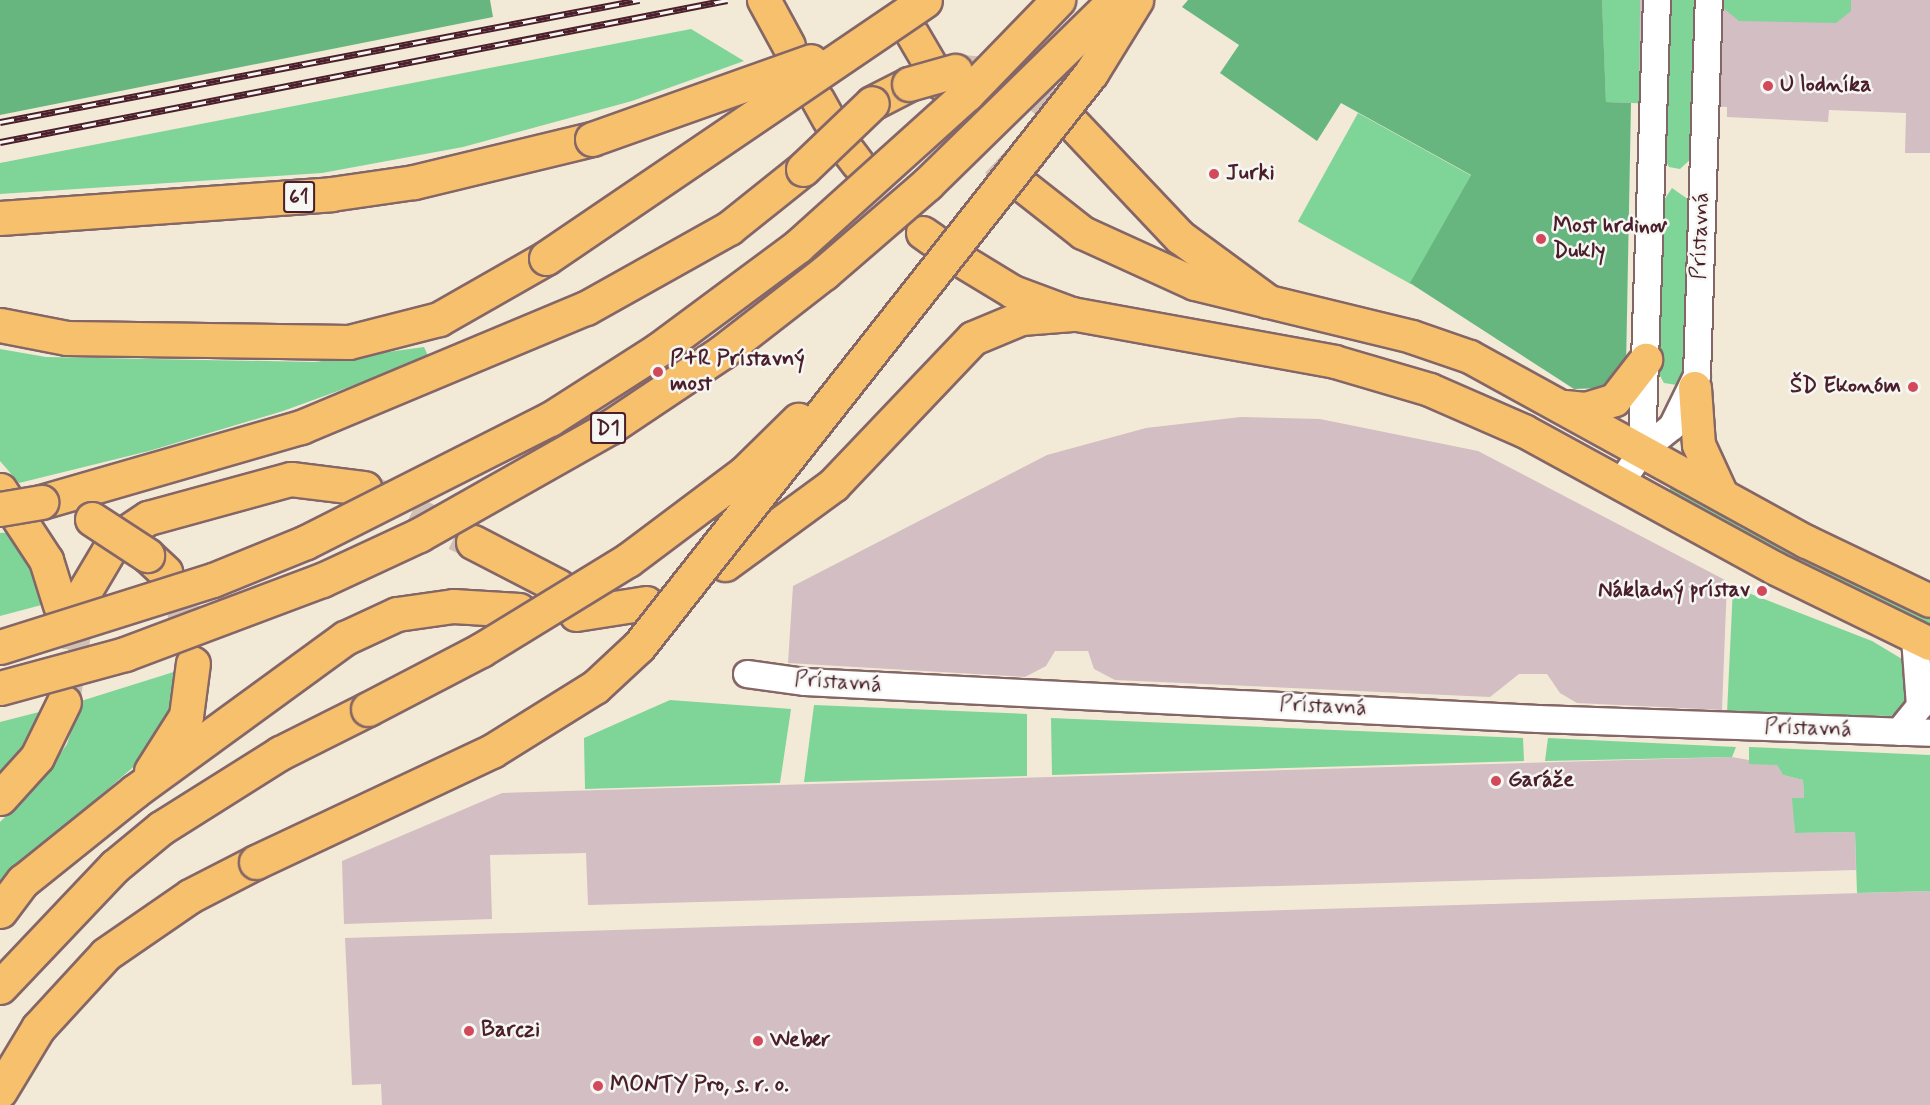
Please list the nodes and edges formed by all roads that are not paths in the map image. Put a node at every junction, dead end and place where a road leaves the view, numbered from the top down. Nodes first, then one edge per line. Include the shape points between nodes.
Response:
1 (764, 0) edge
2 (925, 0) edge
3 (1058, 0) edge
4 (1115, 0) edge
5 (1136, 0) edge
6 (1657, 0) edge
7 (1709, 0) edge
8 (913, 35) dead end
9 (866, 39) junction
10 (789, 46) dead end
11 (948, 77) joint
12 (1073, 124) tunnel mouth
13 (1022, 185) tunnel mouth
14 (0, 218) edge
15 (962, 261) dead end
16 (1267, 301) junction
17 (1072, 314) junction
18 (0, 325) edge
19 (890, 331) junction
20 (1646, 360) junction
21 (1695, 388) junction
22 (1565, 407) junction
23 (1642, 451) junction
24 (1620, 484) junction
25 (364, 488) tunnel mouth
26 (0, 490) edge
27 (1722, 495) junction
28 (41, 502) junction
29 (0, 509) edge
30 (473, 542) tunnel mouth
31 (156, 564) tunnel mouth
32 (725, 564) dead end
33 (558, 586) dead end
34 (1930, 601) edge
35 (646, 603) dead end
36 (588, 607) dead end
37 (519, 610) dead end
38 (1923, 641) edge
39 (0, 647) edge
40 (193, 663) tunnel mouth
41 (747, 674) dead end
42 (0, 688) edge
43 (63, 702) tunnel mouth
44 (1899, 732) junction
45 (1930, 733) edge
46 (135, 791) junction
47 (0, 798) edge
48 (0, 911) edge
49 (0, 987) edge
50 (0, 1091) edge

1 - 10 main road
2 - 9 highway, bridge
3 - 39 highway, D1, bridge via 967,94 798,246 685,331 550,419 306,542 202,584
4 - 42 highway, D1, bridge via 927,184 824,273 722,352 610,427 439,525 322,580 136,650
5 - 19 highway, bridge via 1091,73
6 - 20 street
7 - 21 street, Prístavná
8 - 11 main road
9 - 14 highway, 61, bridge via 592,139 414,182 237,204
9 - 18 highway, bridge via 546,258 439,319 349,342 67,338
11 - 28 highway, bridge via 909,84 872,103 803,169 729,228 564,318 301,427
12 - 16 highway via 1180,237
13 - 16 main road via 1048,211 1130,258 1195,284
15 - 17 main road via 1013,292
16 - 22 main road via 1460,354
17 - 24 main road via 1299,354 1395,378 1485,412
17 - 32 highway via 1021,318 973,338 833,485
19 - 49 highway, bridge via 744,473 687,520 539,616 280,753 161,828 115,866
19 - 50 highway, bridge via 674,608 595,687 492,751 190,896 106,954 38,1028
20 - 22 main road via 1615,400 1586,409
20 - 23 street
21 - 23 street, Prístavná via 1672,427
21 - 27 main road via 1699,446
22 - 23 main road
23 - 24 street
23 - 27 main road
24 - 38 main road
25 - 26 highway via 291,479 148,518 115,540 70,602
27 - 34 main road
28 - 29 highway, bridge
28 - 31 highway, bridge via 92,519
30 - 33 highway
35 - 36 highway
37 - 46 highway via 444,607 397,614 367,626
38 - 44 street via 1920,705
40 - 46 highway via 186,716
41 - 44 street, Prístavná via 805,682 1538,719
43 - 47 highway via 37,758
44 - 45 street, Prístavná
46 - 48 highway via 23,881

